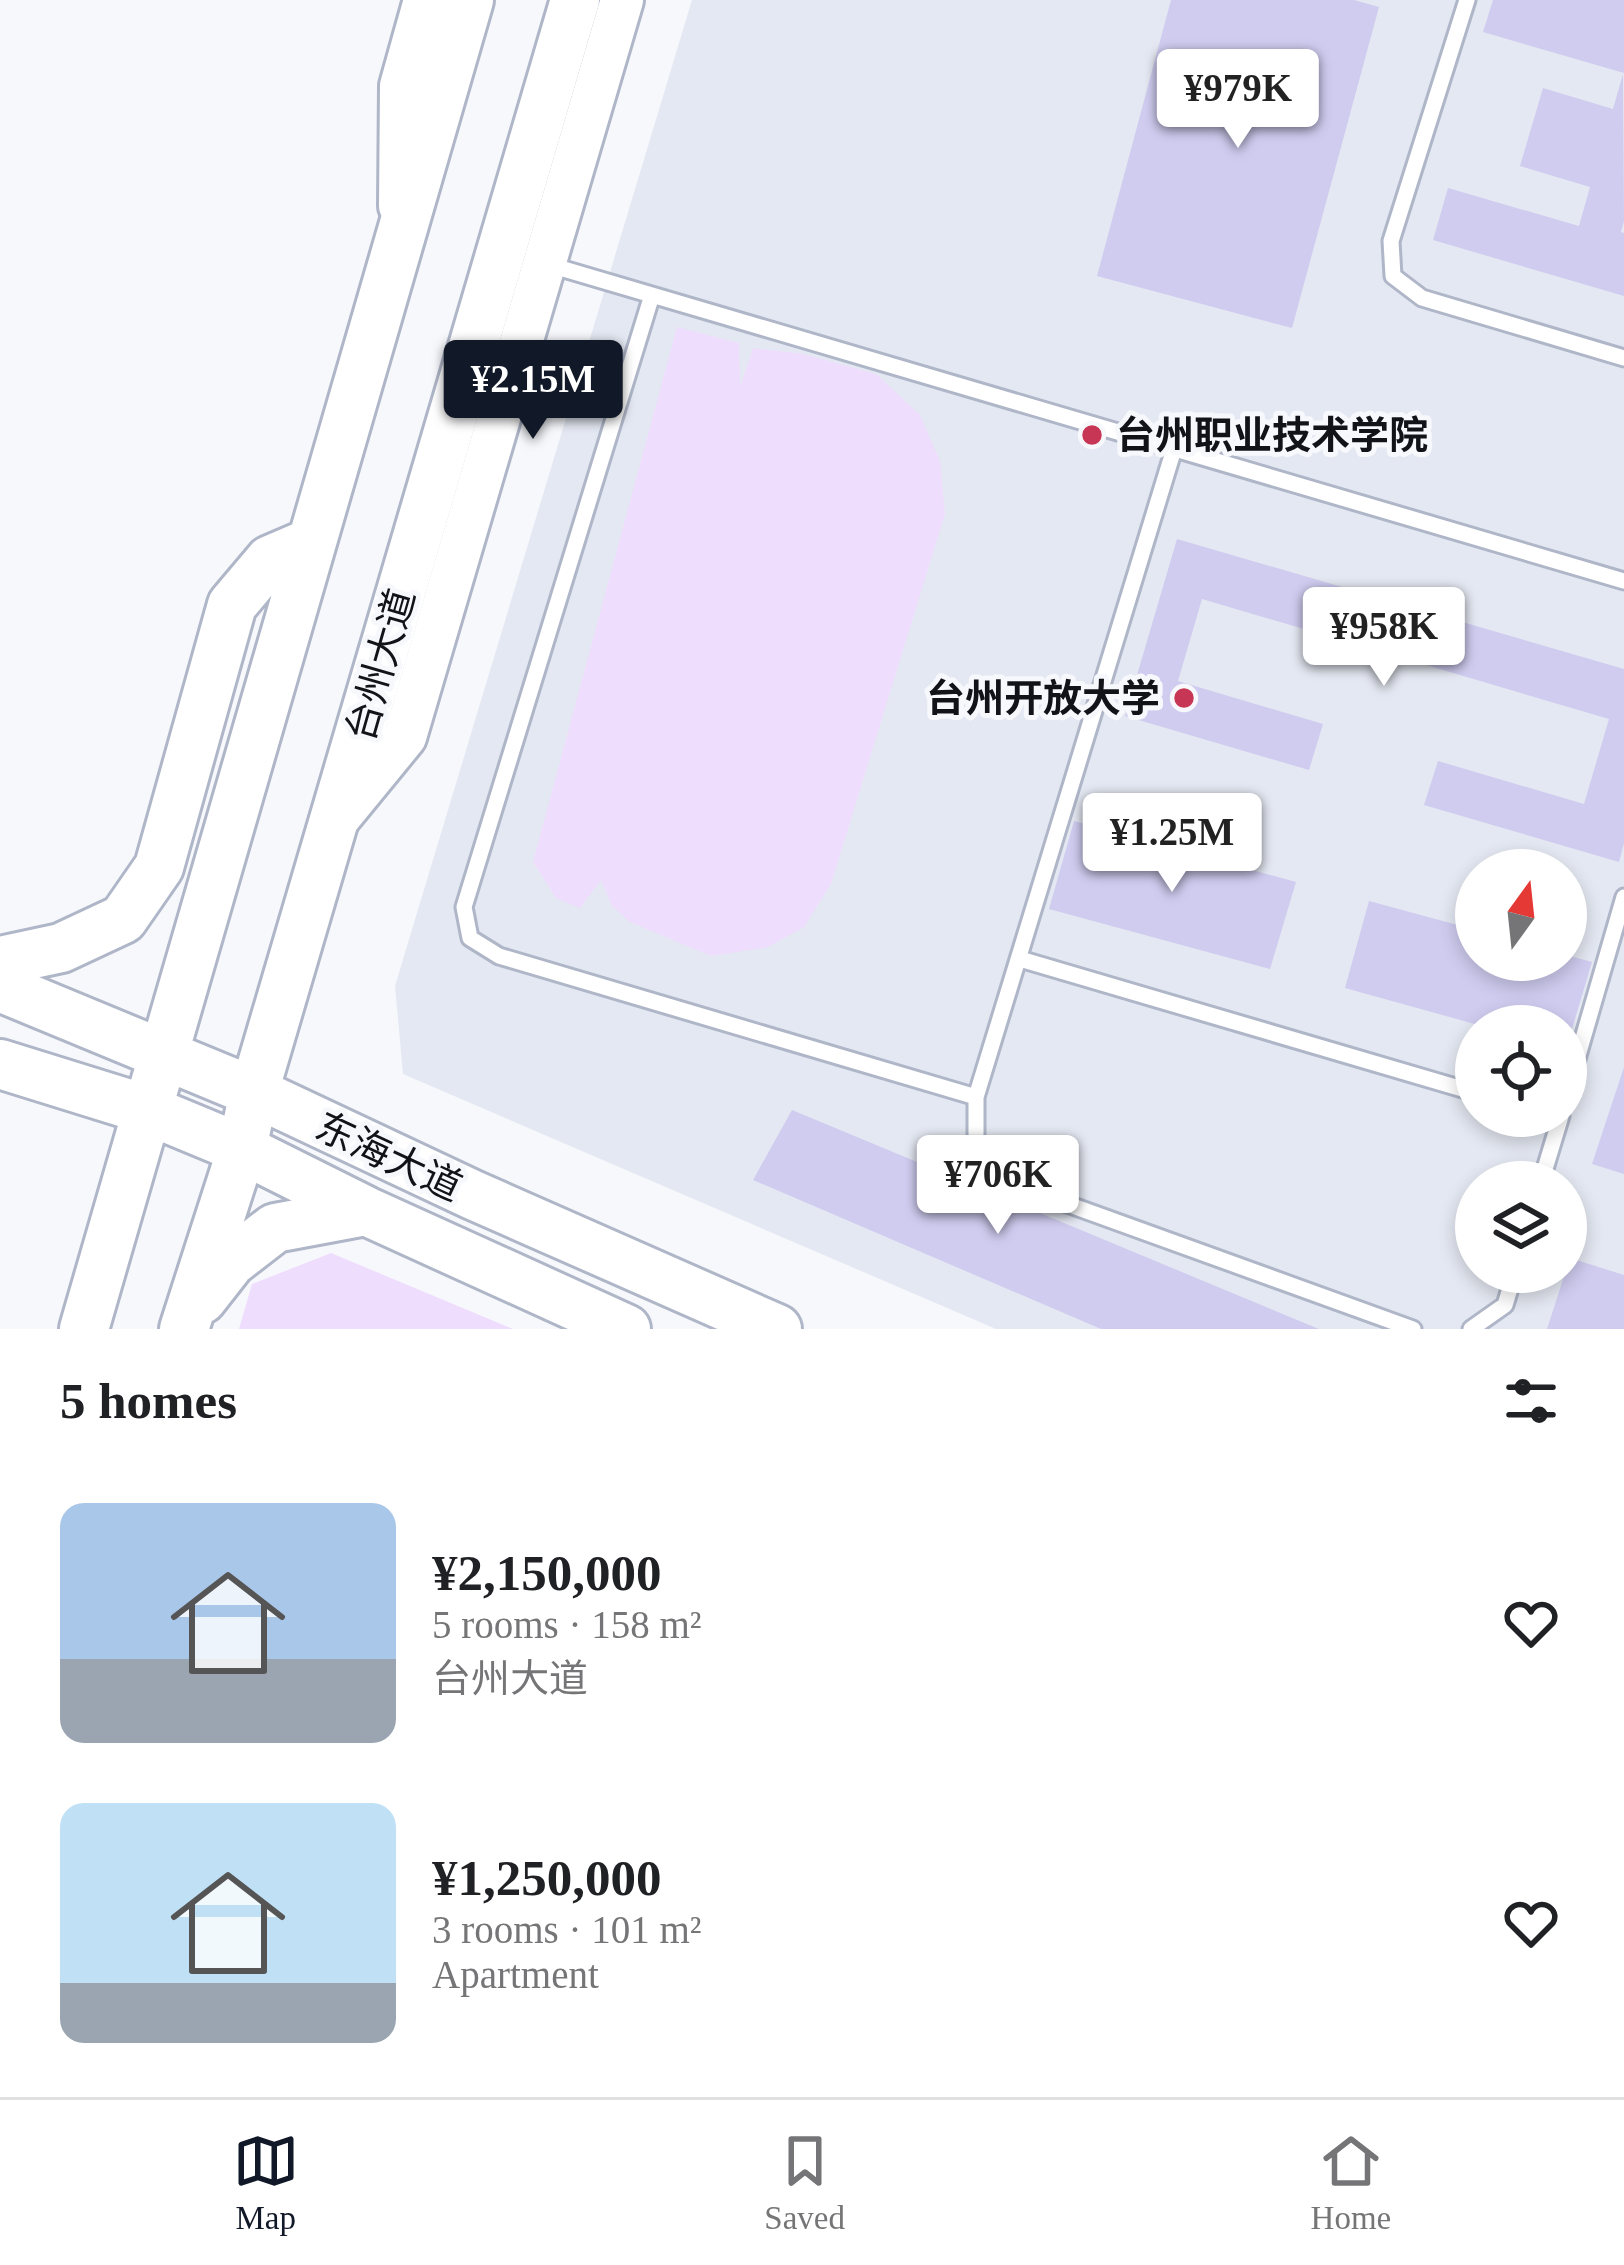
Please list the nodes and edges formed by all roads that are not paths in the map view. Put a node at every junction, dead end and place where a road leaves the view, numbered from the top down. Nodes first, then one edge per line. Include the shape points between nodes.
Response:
1 (425, 0) edge
2 (469, 0) edge
3 (574, 0) edge
4 (622, 0) edge
5 (1467, 0) edge
6 (400, 237) junction
7 (523, 257) junction
8 (652, 295) junction
9 (1624, 358) edge
10 (1174, 449) junction
11 (311, 542) junction
12 (1624, 581) edge
13 (1624, 897) edge
14 (1020, 958) junction
15 (0, 962) edge
16 (0, 987) edge
17 (1587, 1025) edge
18 (164, 1056) junction
19 (0, 1064) edge
20 (1455, 1087) edge
21 (254, 1092) junction
22 (976, 1097) junction
23 (148, 1111) junction
24 (242, 1149) junction
25 (365, 1210) junction
26 (1509, 1293) edge
27 (186, 1323) edge
28 (84, 1329) edge
29 (626, 1329) edge
30 (777, 1329) edge
31 (1413, 1329) edge
32 (1471, 1329) edge

1 - 6 main road via 401,86
2 - 6 main road
3 - 7 main road, 台州大道
4 - 7 main road
5 - 9 lane via 1391,241 1393,276 1422,298
6 - 11 main road
7 - 8 lane
7 - 21 main road, 台州大道 via 332,826
8 - 10 lane
8 - 22 lane via 464,908 470,938 499,956
10 - 12 lane
10 - 14 lane
11 - 15 main road via 270,560 232,605 159,867 123,919 62,948
11 - 18 main road
13 - 17 lane
14 - 20 lane
14 - 22 lane
16 - 18 main road, 东海大道
18 - 21 main road, 东海大道
18 - 23 main road
19 - 23 main road, 东海大道
21 - 24 main road, 台州大道
21 - 30 main road, 东海大道
22 - 31 lane via 976,1155 1001,1180
23 - 24 main road, 东海大道
23 - 28 main road
24 - 25 main road, 东海大道
24 - 27 main road, 台州大道
25 - 27 main road via 275,1228 231,1262
25 - 29 main road, 东海大道
26 - 32 lane via 1505,1305

